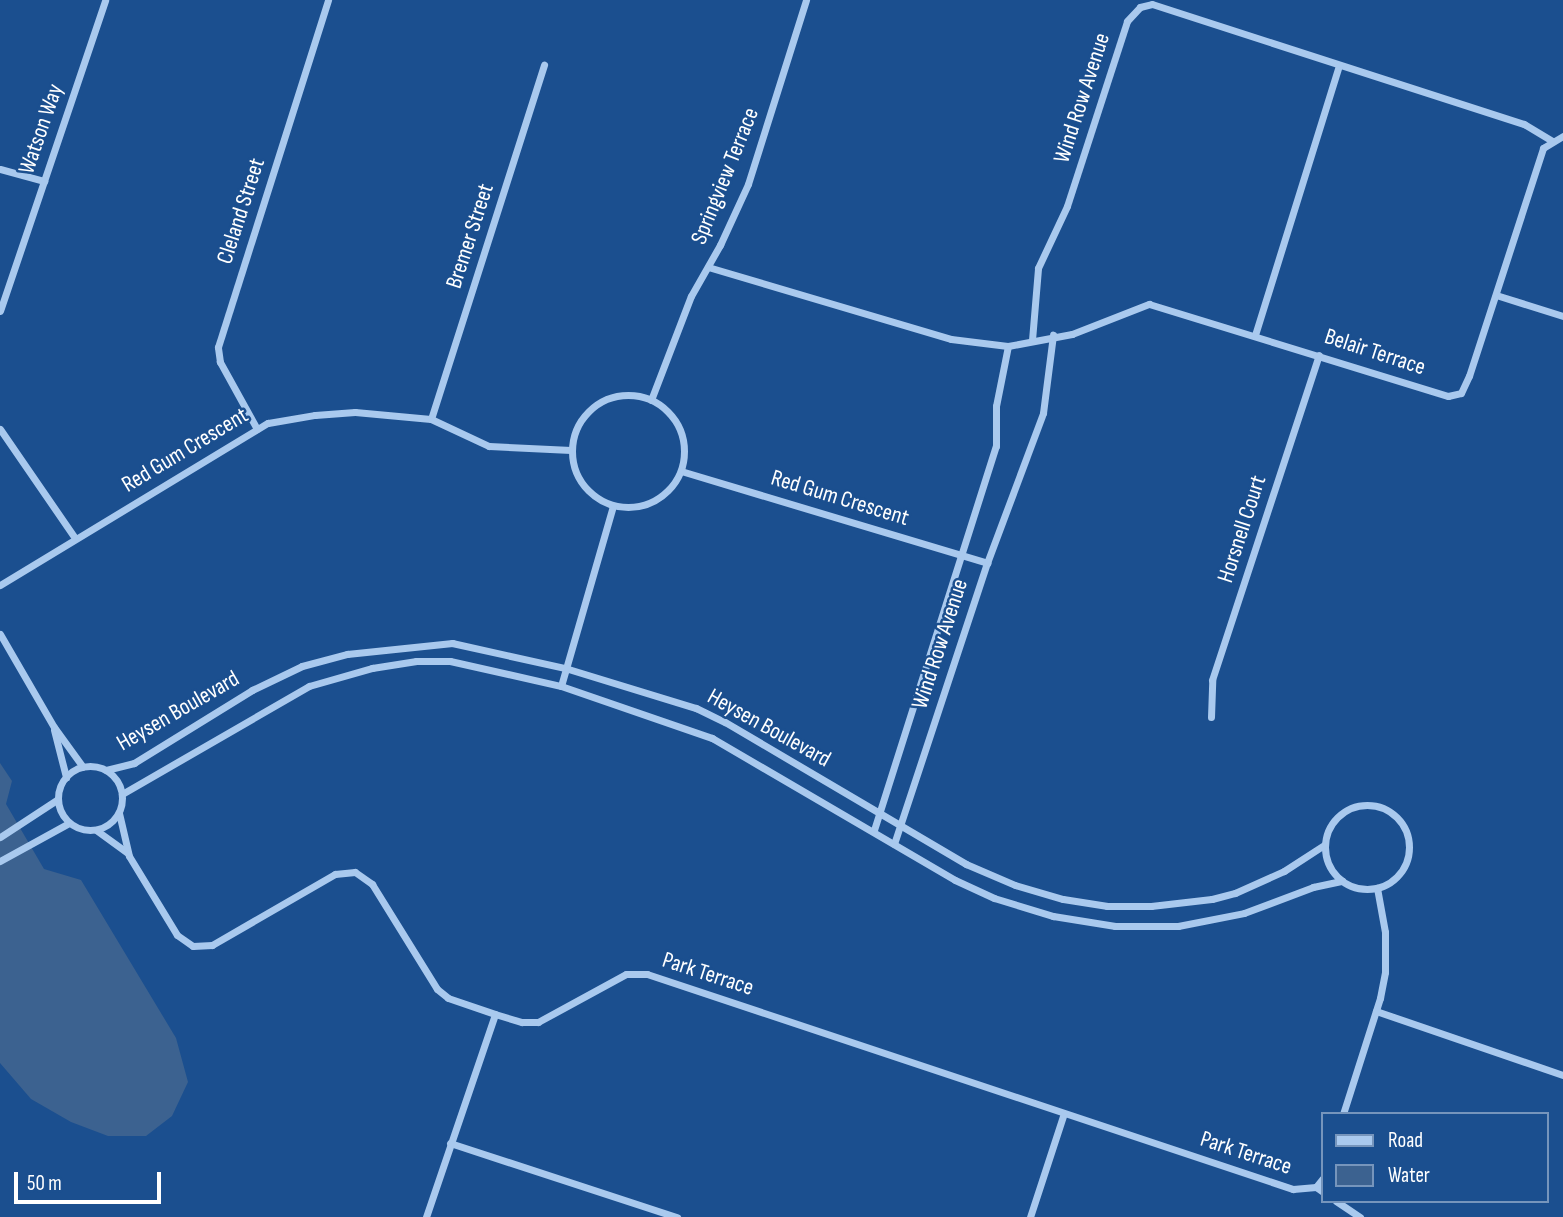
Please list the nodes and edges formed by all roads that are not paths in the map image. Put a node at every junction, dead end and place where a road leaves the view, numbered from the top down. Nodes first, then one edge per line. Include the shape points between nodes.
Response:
1 (105, 0) edge
2 (328, 0) edge
3 (806, 0) edge
4 (544, 65) dead end
5 (1339, 66) junction
6 (1563, 136) edge
7 (1552, 141) junction
8 (0, 169) edge
9 (44, 181) junction
10 (708, 267) junction
11 (1496, 295) junction
12 (0, 310) edge
13 (1563, 316) edge
14 (1053, 335) junction
15 (1255, 335) junction
16 (1032, 340) junction
17 (1008, 346) junction
18 (1320, 355) junction
19 (651, 400) junction
20 (431, 419) junction
21 (0, 429) edge
22 (257, 429) junction
23 (571, 450) junction
24 (681, 471) junction
25 (612, 506) junction
26 (75, 538) junction
27 (964, 555) junction
28 (987, 563) junction
29 (0, 585) edge
30 (0, 634) edge
31 (565, 668) junction
32 (561, 686) junction
33 (1212, 717) dead end
34 (54, 727) junction
35 (83, 767) junction
36 (106, 770) junction
37 (66, 777) junction
38 (122, 794) junction
39 (58, 799) junction
40 (119, 813) junction
41 (880, 813) junction
42 (69, 823) junction
43 (901, 825) junction
44 (96, 830) junction
45 (874, 831) junction
46 (0, 837) edge
47 (894, 844) junction
48 (1324, 845) junction
49 (128, 854) junction
50 (0, 860) edge
51 (1342, 881) junction
52 (1377, 888) junction
53 (1376, 1011) junction
54 (495, 1014) junction
55 (1563, 1075) edge
56 (1344, 1112) edge
57 (1064, 1113) junction
58 (450, 1143) junction
59 (1322, 1179) edge
60 (1316, 1187) junction
61 (1322, 1191) edge
62 (1339, 1203) edge
63 (426, 1217) edge
64 (677, 1217) edge
65 (1030, 1217) edge
66 (1360, 1217) edge

1 - 9 street, Watson Way
2 - 22 street, Cleland Street via 218,347 220,362
3 - 10 street, Springview Terrace via 748,184
4 - 20 street, Bremer Street
5 - 7 street, Wind Row Avenue via 1524,124
5 - 15 street
5 - 16 street, Wind Row Avenue via 1152,4 1140,7 1127,21 1067,205 1038,268
6 - 7 street
7 - 11 street, Belair Terrace via 1543,148
8 - 9 street
9 - 12 street, Watson Way
10 - 17 street via 951,339
10 - 19 street, Springview Terrace via 691,296
11 - 13 street
11 - 18 street, Belair Terrace via 1461,393 1448,396
14 - 15 street, Belair Terrace via 1072,334 1149,304
14 - 16 street, Belair Terrace
14 - 28 street, Wind Row Avenue via 1043,413
15 - 18 street, Belair Terrace
16 - 17 street, Belair Terrace
17 - 27 street, Wind Row Avenue via 996,406 996,446
18 - 33 street, Horsnell Court via 1212,680
19 - 23 street via 624,396 597,404 583,416
19 - 24 street via 665,409 682,437
20 - 22 street, Red Gum Crescent via 355,412 268,423
20 - 23 street, Red Gum Crescent via 489,446
21 - 26 street
22 - 26 street, Red Gum Crescent
23 - 25 street via 582,485
24 - 25 street via 661,497 646,505
24 - 27 street, Red Gum Crescent
25 - 31 street
26 - 29 street, Red Gum Crescent
27 - 28 street, Red Gum Crescent
27 - 41 street, Wind Row Avenue
28 - 43 street, Wind Row Avenue
30 - 34 street
31 - 32 street
31 - 36 street, Heysen Boulevard via 452,643 348,654 302,666 252,690 134,763
31 - 41 street, Heysen Boulevard via 711,715
32 - 38 street, Heysen Boulevard via 450,661 372,668 309,686
32 - 45 street, Heysen Boulevard via 712,738
34 - 35 street
34 - 37 street
35 - 36 street
35 - 37 street
36 - 38 street
37 - 39 street
38 - 40 street
39 - 42 street
39 - 46 street
40 - 44 street
40 - 49 street
41 - 43 street, Heysen Boulevard
41 - 45 street, Wind Row Avenue
42 - 44 street
42 - 50 street
43 - 47 street, Wind Row Avenue
43 - 48 street, Heysen Boulevard via 996,878 1063,899 1117,906 1181,904 1235,892 1284,871
44 - 49 street
45 - 47 street, Heysen Boulevard
47 - 51 street, Heysen Boulevard via 994,898 1054,916 1115,926 1210,922
48 - 51 street via 1326,859
48 - 52 street via 1335,819 1346,810 1359,805 1387,810 1406,831 1407,859 1395,877
49 - 54 street, Park Terrace via 177,935 193,946 212,945 335,874 355,872 372,884 437,989 448,998
51 - 52 street via 1353,887
52 - 53 street via 1385,958
53 - 55 street
53 - 56 street
54 - 57 street, Park Terrace via 538,1022 626,974 647,974
54 - 58 street
57 - 60 street, Park Terrace via 1293,1189
57 - 65 street
58 - 63 street
58 - 64 street
59 - 60 street, Park Terrace
60 - 61 street, Park Terrace
62 - 66 street

